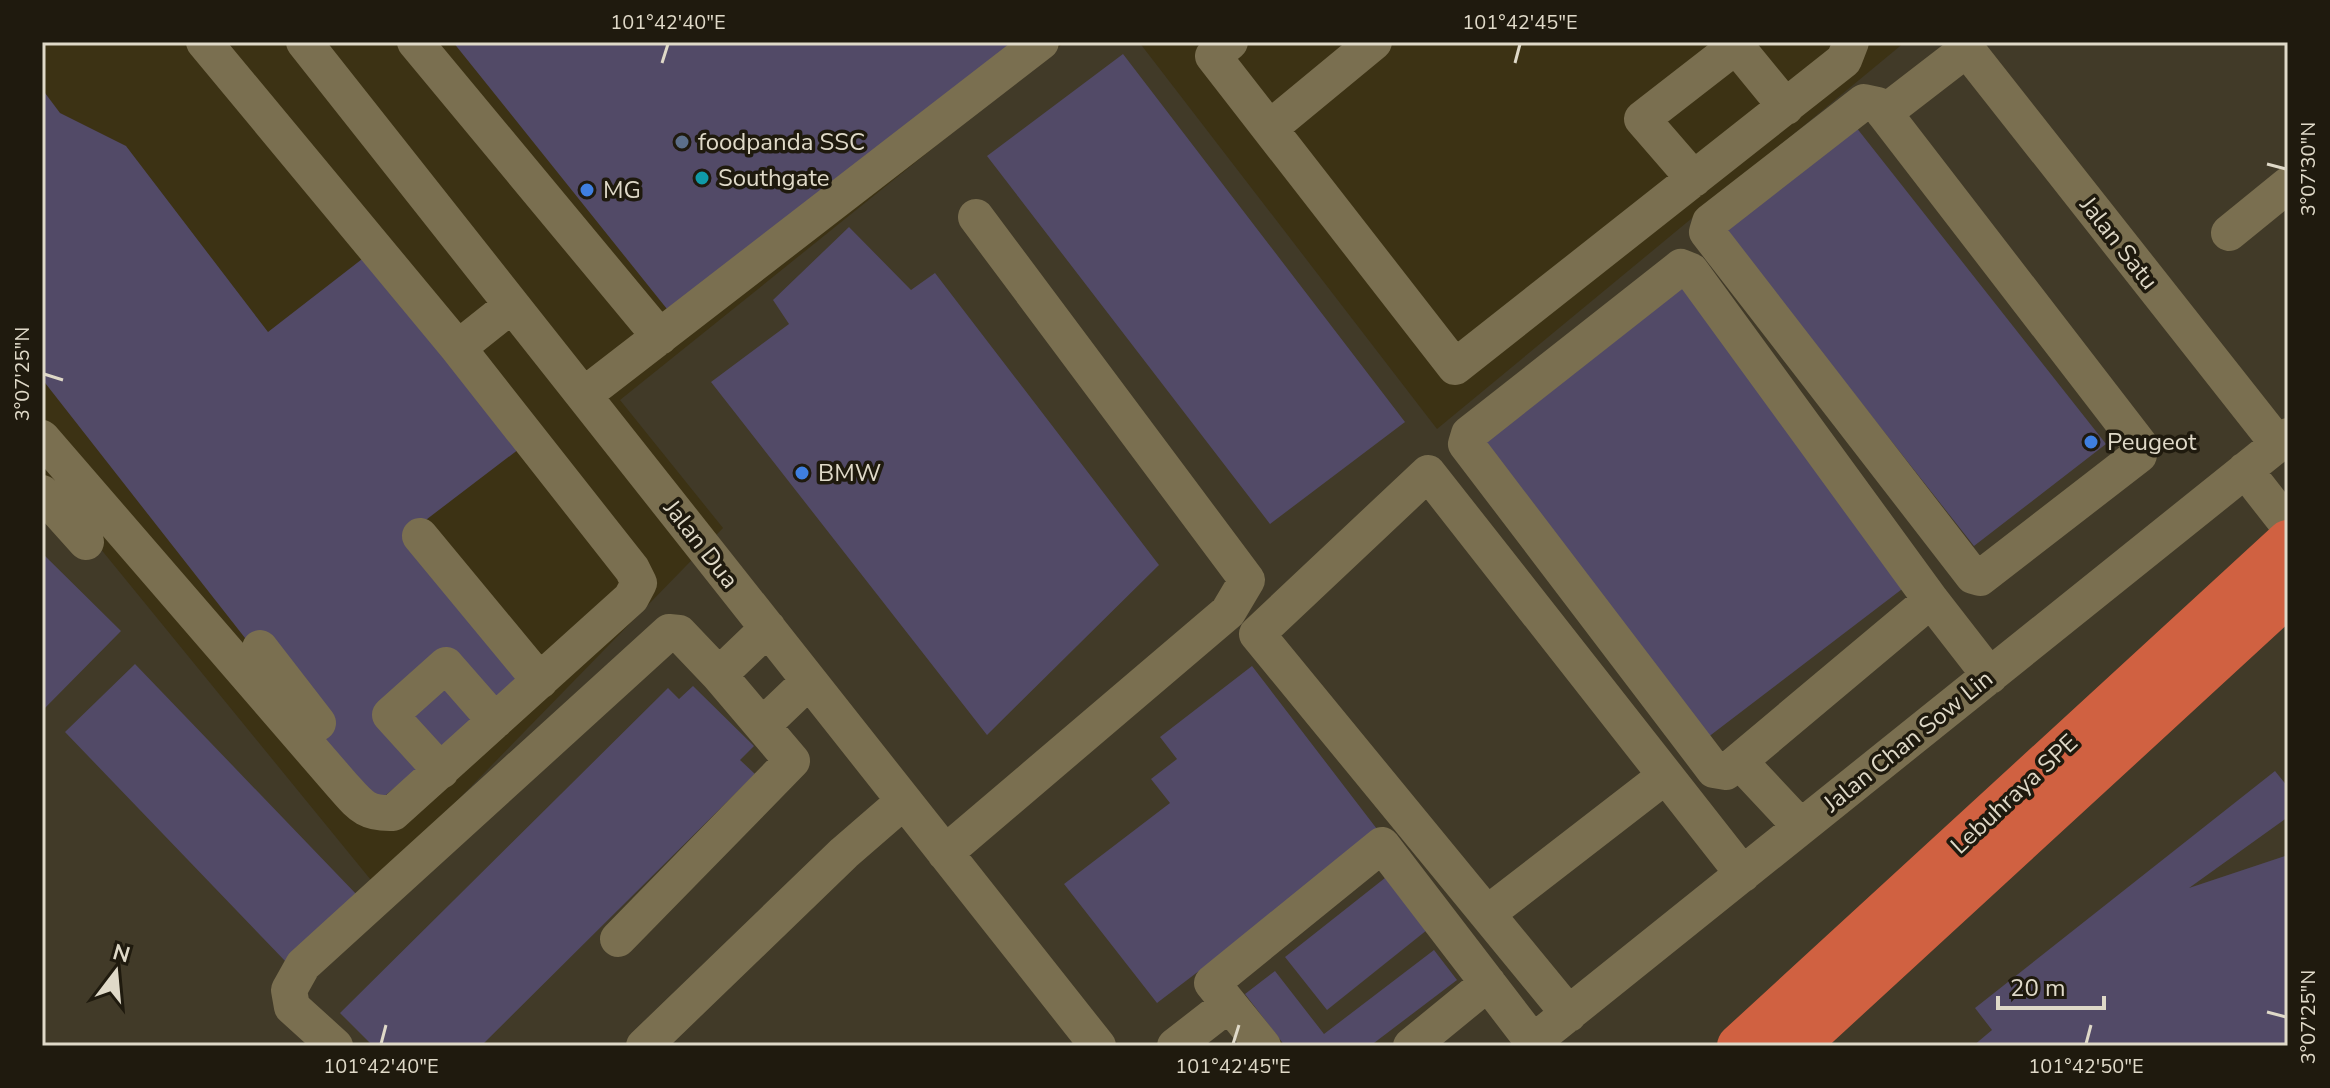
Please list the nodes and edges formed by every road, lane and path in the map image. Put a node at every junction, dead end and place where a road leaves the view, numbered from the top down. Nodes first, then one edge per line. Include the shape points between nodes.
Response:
1 (204, 42) edge
2 (304, 42) edge
3 (415, 42) edge
4 (1041, 42) edge
5 (1230, 42) edge
6 (1374, 42) edge
7 (1851, 42) edge
8 (1964, 45) edge
9 (1786, 107) junction
10 (1884, 113) junction
11 (1271, 127) junction
12 (1694, 179) junction
13 (2288, 185) edge
14 (976, 217) dead end
15 (2229, 233) dead end
16 (512, 305) junction
17 (660, 337) junction
18 (458, 348) junction
19 (584, 395) junction
20 (42, 438) edge
21 (2283, 440) edge
22 (2245, 470) junction
23 (42, 493) edge
24 (2288, 525) edge
25 (420, 536) dead end
26 (86, 542) dead end
27 (2288, 542) edge
28 (2288, 594) edge
29 (1931, 600) junction
30 (768, 628) junction
31 (260, 648) dead end
32 (719, 675) junction
33 (1990, 676) junction
34 (540, 681) junction
35 (809, 681) junction
36 (495, 721) junction
37 (763, 725) junction
38 (1739, 761) junction
39 (441, 771) junction
40 (1664, 777) junction
41 (342, 785) junction
42 (904, 801) junction
43 (1801, 827) junction
44 (945, 853) junction
45 (1743, 874) junction
46 (1488, 913) junction
47 (618, 939) dead end
48 (1488, 983) junction
49 (1229, 1004) junction
50 (1569, 1014) junction
51 (1530, 1044) edge
52 (335, 1046) edge
53 (644, 1046) edge
54 (1098, 1046) edge
55 (1175, 1046) edge
56 (1263, 1046) edge
57 (1411, 1046) edge
58 (1739, 1046) edge
59 (1796, 1046) edge

1 - 18 street
2 - 16 street, Jalan Dua
3 - 17 street
4 - 17 street
5 - 11 street via 1213,56
6 - 11 street
7 - 9 street via 1844,60
8 - 10 street
8 - 21 street, Jalan Satu
9 - 12 street
9 - 12 street via 1736,46 1642,119
10 - 10 street via 2140,445 2139,455 1980,578 1973,576 1707,232 1710,222 1864,102 1878,105
11 - 12 street via 1455,367
13 - 15 street
14 - 44 street via 1247,580 1228,612
16 - 18 street
16 - 19 street, Jalan Dua
17 - 19 street
18 - 34 street via 639,583 631,598
19 - 30 street, Jalan Dua
20 - 41 street
21 - 22 street, Jalan Chan Sow Lin
22 - 24 street
22 - 33 street, Jalan Chan Sow Lin
23 - 26 street
25 - 34 street
27 - 58 highway, Lebuhraya SPE
28 - 59 highway, Lebuhraya SPE
29 - 33 street
29 - 38 street
29 - 38 street via 1691,271 1681,267 1469,434 1466,444 1714,770 1726,772
30 - 32 street
30 - 35 street, Jalan Dua
31 - 41 street via 334,743
32 - 37 street
32 - 52 street via 688,640 669,632 303,965 289,990 292,1007
33 - 43 street, Jalan Chan Sow Lin
34 - 36 street
35 - 37 street
35 - 42 street, Jalan Dua
36 - 39 street
36 - 39 street via 446,665 390,715
37 - 47 street via 790,765
38 - 43 street
39 - 41 street via 393,813 374,814
40 - 45 street
40 - 46 street
40 - 46 street via 1428,473 1257,634
42 - 44 street, Jalan Dua
42 - 53 street
43 - 45 street, Jalan Chan Sow Lin
44 - 54 street, Jalan Dua
45 - 50 street, Jalan Chan Sow Lin
46 - 50 street
48 - 49 street via 1382,845 1212,983
48 - 51 street
48 - 57 street
49 - 55 street
49 - 56 street
50 - 51 street, Jalan Chan Sow Lin

